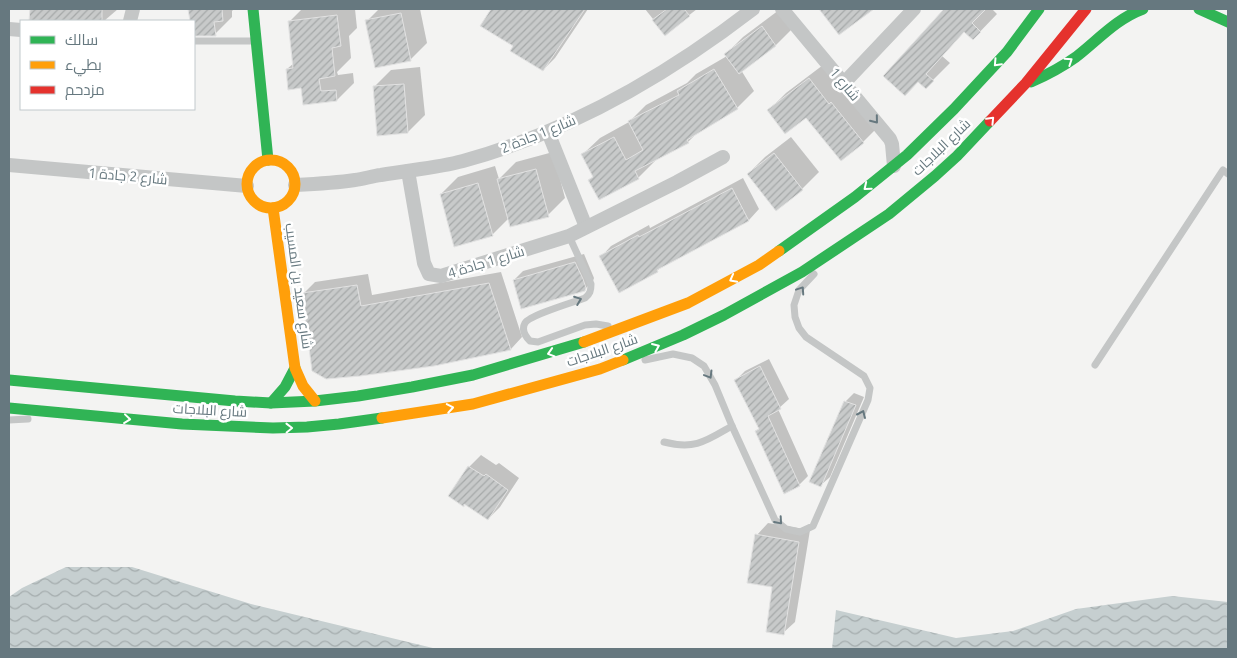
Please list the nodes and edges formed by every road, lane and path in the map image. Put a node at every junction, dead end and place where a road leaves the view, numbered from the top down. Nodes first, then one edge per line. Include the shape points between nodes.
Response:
1 (253, 9) edge
2 (753, 9) edge
3 (782, 9) edge
4 (914, 9) edge
5 (1030, 9) edge
6 (1039, 9) edge
7 (1086, 9) edge
8 (1142, 9) edge
9 (1199, 9) edge
10 (1228, 22) edge
11 (1027, 24) junction
12 (195, 40) edge
13 (256, 42) junction
14 (844, 83) junction
15 (1026, 83) junction
16 (548, 132) junction
17 (723, 157) dead end
18 (268, 160) junction
19 (9, 165) edge
20 (894, 166) junction
21 (408, 171) junction
22 (1228, 174) edge
23 (295, 185) junction
24 (247, 186) junction
25 (273, 208) junction
26 (586, 227) junction
27 (569, 236) junction
28 (840, 247) junction
29 (619, 329) junction
30 (1095, 365) dead end
31 (294, 368) junction
32 (600, 369) junction
33 (9, 380) edge
34 (315, 401) junction
35 (271, 402) junction
36 (9, 408) edge
37 (92, 415) junction
38 (9, 420) edge
39 (732, 426) junction
40 (664, 442) dead end

1 - 13 main road
2 - 16 street, شارع 1 جادة 2 via 642,84
3 - 14 street, شارع 1
4 - 14 street
5 - 11 main road
6 - 11 main road, شارع البلاجات
7 - 15 main road, شارع البلاجات
15 -> 8 main road via 1070,62 1116,22
9 - 10 main road
11 -> 20 main road, شارع البلاجات via 1007,52 954,109
12 - 13 lane
13 - 18 main road
14 -> 20 street, شارع 1 via 890,139
28 -> 15 main road, شارع البلاجات via 889,214 935,176
16 - 21 street, شارع 1 جادة 2 via 461,162
16 - 26 street
17 - 26 street, شارع 1 جادة 4
18 - 23 main road via 287,167 292,172
18 - 24 main road via 252,169
19 - 24 street, شارع 2 جادة 1
20 -> 29 main road, شارع البلاجات via 759,265 688,303
21 - 23 street, شارع 1 جادة 2 via 326,184
21 - 27 street, شارع 1 جادة 4 via 424,263 429,274 441,276
22 - 30 lane via 1224,170
23 - 25 main road via 286,203
24 - 25 main road via 256,203
25 - 31 main road, شارع سعيد بن المسيب
26 - 27 street, شارع 1 جادة 4
29 -> 27 lane via 586,325 538,342 525,336 526,321 589,294 591,284
32 -> 28 main road, شارع البلاجات via 724,316
39 -> 28 lane via 775,520 786,529 800,532 813,526 868,400 870,388 864,376 806,337 795,317 794,305 799,290
29 -> 34 main road, شارع البلاجات via 574,346 473,375
31 - 34 main road, شارع سعيد بن المسيب
31 - 35 main road, شارع سعيد بن المسيب via 285,387
37 -> 32 main road, شارع البلاجات via 228,427 331,425 474,404
32 -> 39 lane via 673,354 692,358 704,366 712,378
33 - 35 main road, شارع البلاجات via 235,402
34 - 35 main road, شارع البلاجات
36 - 37 main road, شارع البلاجات
37 - 38 lane
39 - 40 lane via 698,444

